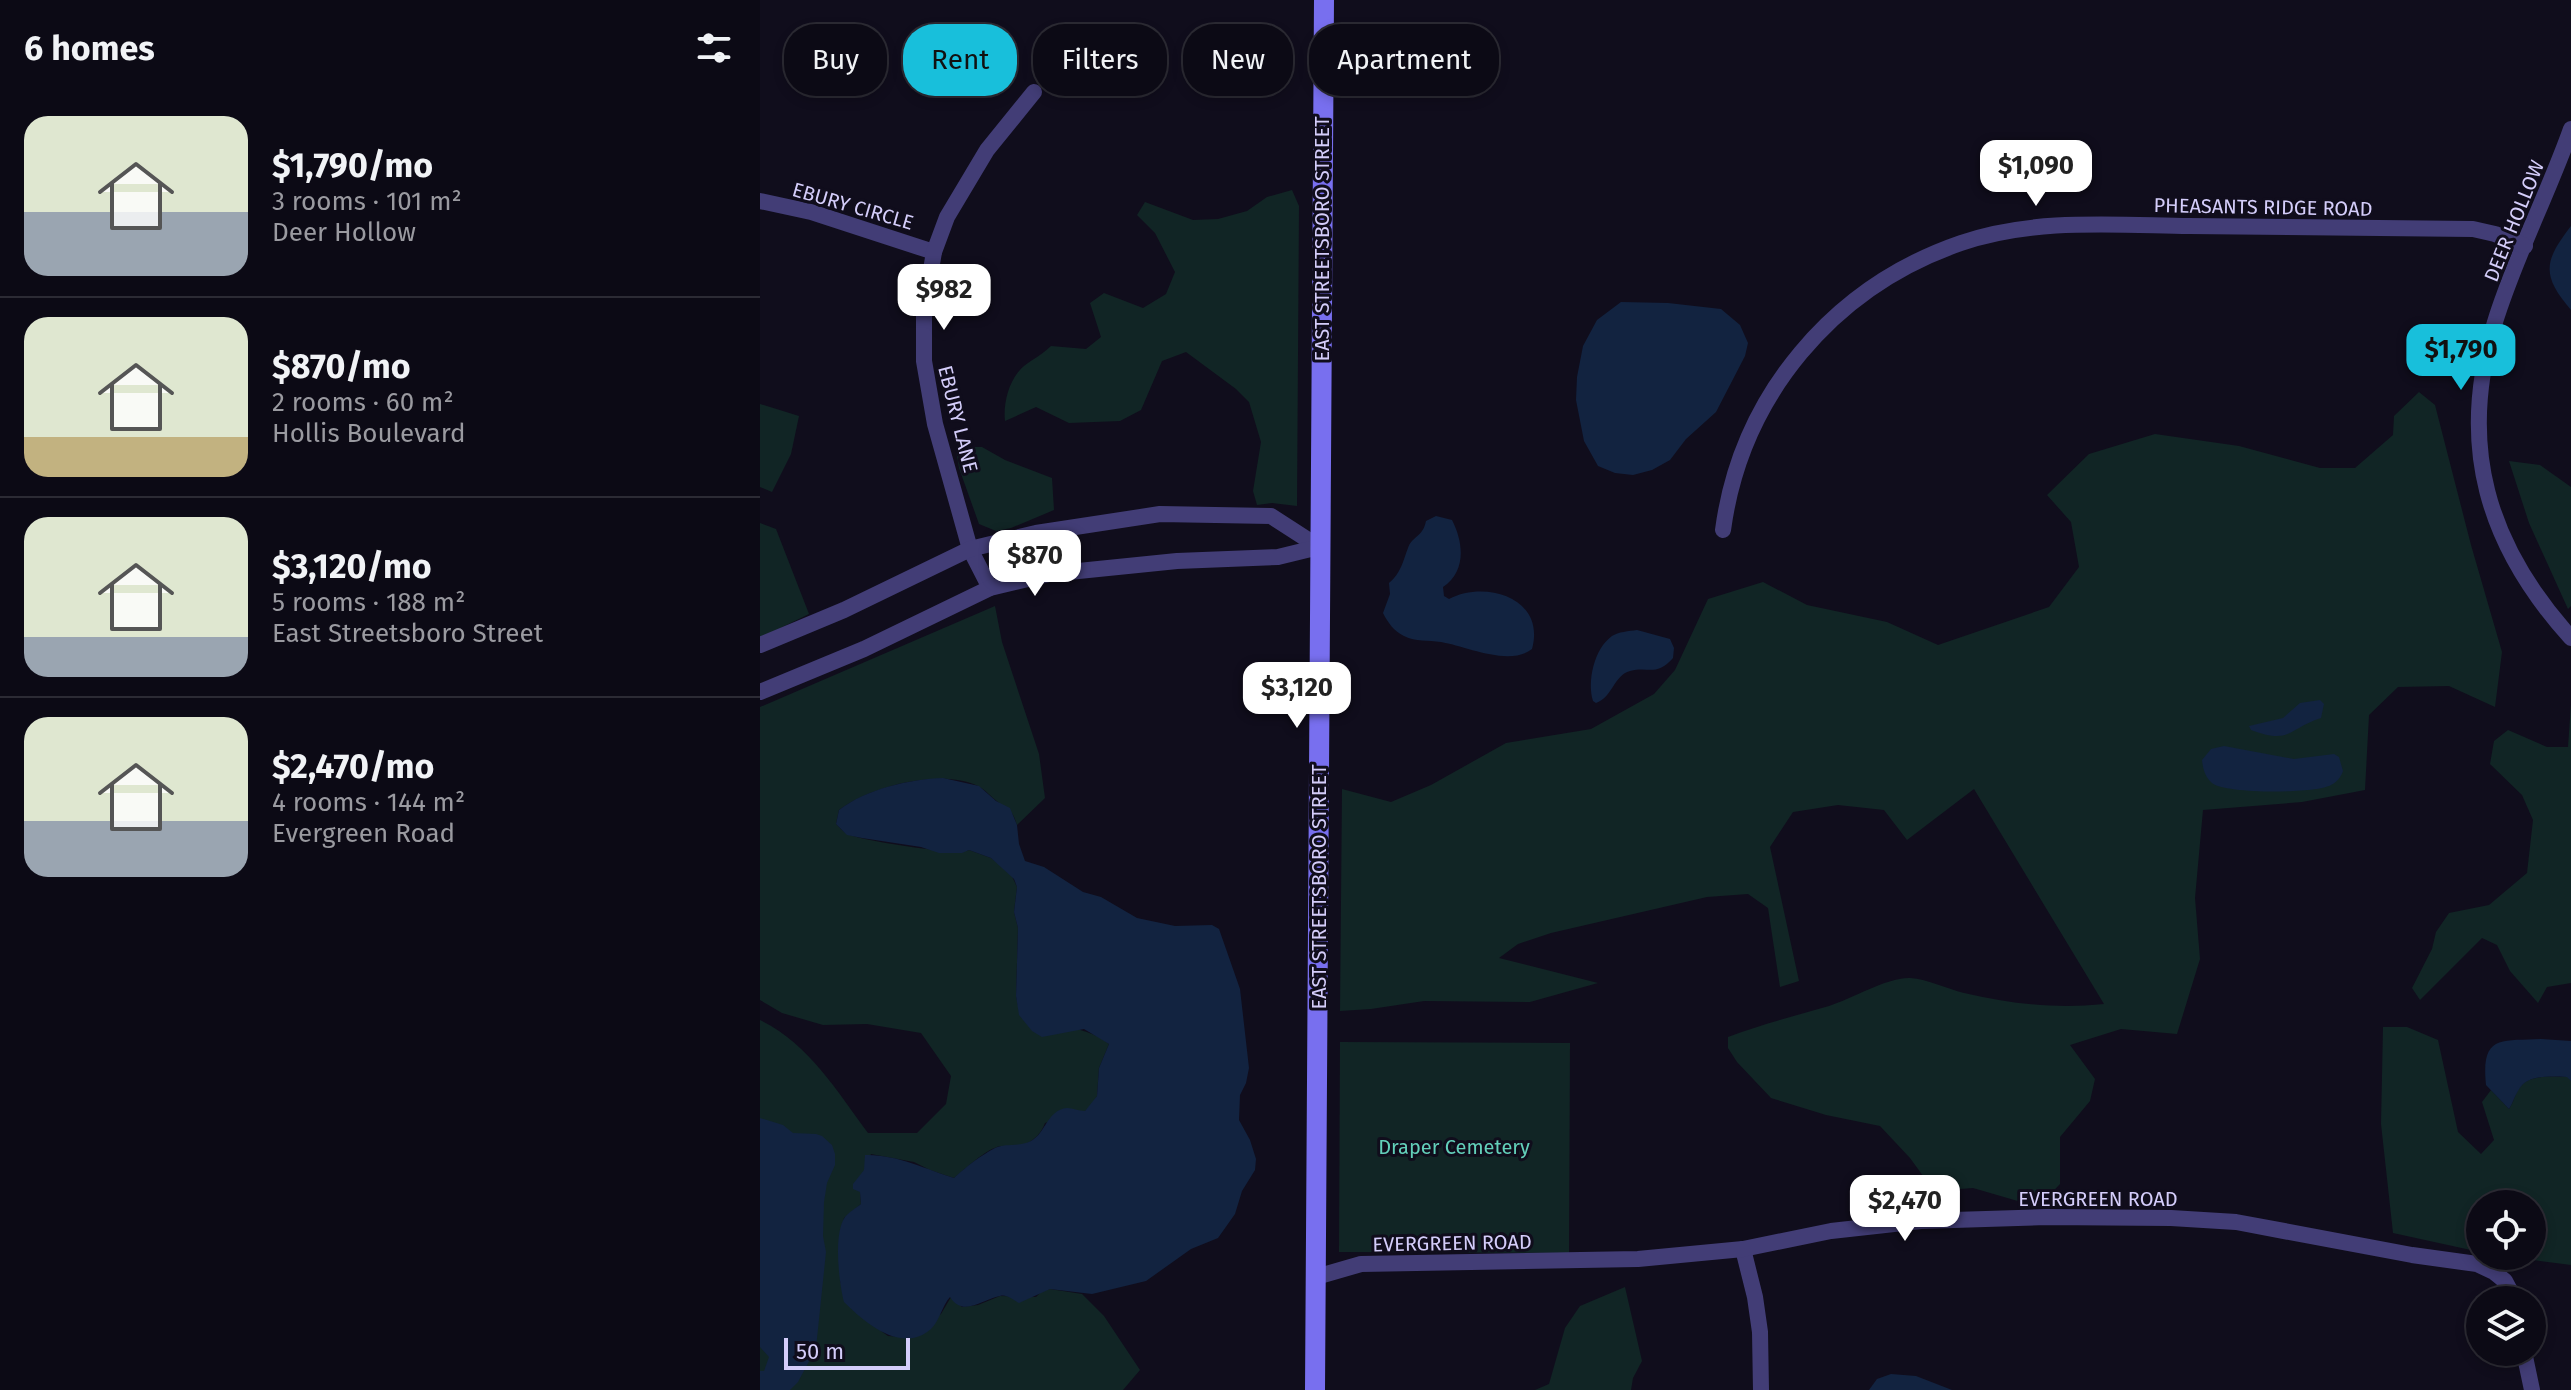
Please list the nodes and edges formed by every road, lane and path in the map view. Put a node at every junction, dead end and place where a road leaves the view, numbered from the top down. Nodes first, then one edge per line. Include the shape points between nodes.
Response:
1 (1324, 0) edge
2 (1033, 93) edge
3 (2571, 129) edge
4 (760, 201) edge
5 (2525, 246) junction
6 (934, 252) junction
7 (1723, 530) dead end
8 (1319, 547) junction
9 (970, 549) junction
10 (990, 588) junction
11 (2571, 638) edge
12 (760, 645) edge
13 (760, 692) edge
14 (1743, 1249) junction
15 (1316, 1277) junction
16 (2508, 1286) edge
17 (2527, 1366) edge
18 (1315, 1390) edge
19 (1761, 1390) edge
20 (2532, 1390) edge

1 - 8 main road, EAST STREETSBORO STREET
2 - 6 street, EBURY LANE via 963,187
3 - 5 street, DEER HOLLOW
4 - 6 street, EBURY CIRCLE
5 - 7 street, PHEASANTS RIDGE ROAD via 2473,229 2067,225 1962,242 1872,286 1789,365 1751,431 1733,476
5 - 11 street, DEER HOLLOW via 2486,356 2479,403 2483,467 2500,535 2514,563
6 - 9 street, EBURY LANE via 924,311 926,384
8 - 9 street via 1271,516 1160,514
8 - 10 street via 1278,557 1049,574
8 - 15 main road, EAST STREETSBORO STREET
9 - 10 street, EBURY LANE
9 - 12 street
10 - 13 street
14 - 15 street, EVERGREEN ROAD via 1638,1259 1361,1264
14 - 16 street, EVERGREEN ROAD via 1831,1231 1921,1221 2171,1218 2236,1222 2477,1264
14 - 19 street via 1760,1332
15 - 18 main road, EAST STREETSBORO STREET
17 - 20 street

